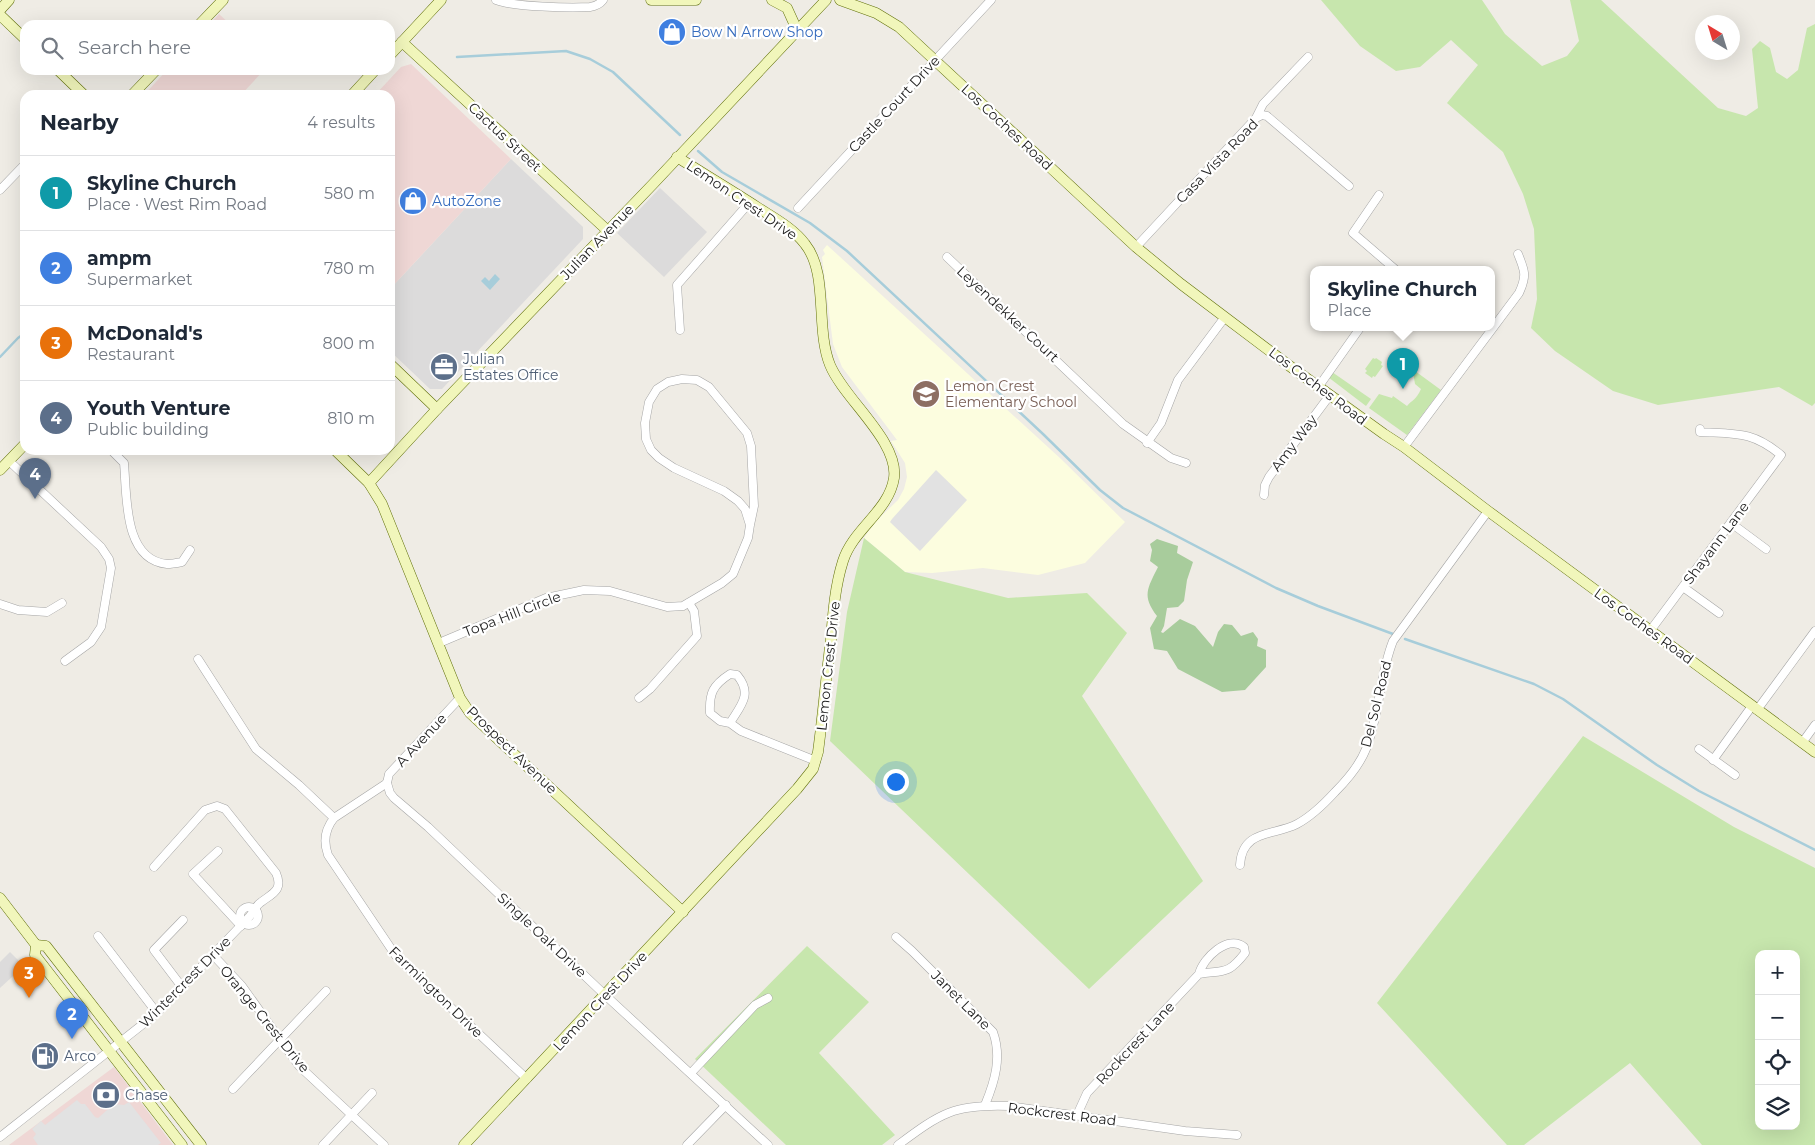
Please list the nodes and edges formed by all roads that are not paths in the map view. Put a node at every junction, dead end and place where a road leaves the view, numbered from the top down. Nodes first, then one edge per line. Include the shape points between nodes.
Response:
1 (9, 0) edge
2 (223, 0) edge
3 (496, 0) edge
4 (603, 0) edge
5 (651, 0) edge
6 (696, 0) edge
7 (772, 0) edge
8 (826, 0) edge
9 (840, 0) edge
10 (991, 0) edge
11 (437, 1) edge
12 (0, 10) edge
13 (0, 15) edge
14 (204, 20) edge
15 (797, 30) junction
16 (20, 34) edge
17 (402, 42) junction
18 (395, 50) edge
19 (1308, 57) dead end
20 (935, 60) junction
21 (63, 75) edge
22 (151, 75) edge
23 (371, 75) edge
24 (79, 90) edge
25 (137, 90) edge
26 (357, 90) edge
27 (1256, 118) junction
28 (677, 157) junction
29 (20, 169) edge
30 (1349, 186) dead end
31 (0, 190) edge
32 (1379, 195) dead end
33 (750, 202) junction
34 (798, 208) dead end
35 (608, 231) junction
36 (1136, 247) junction
37 (1518, 254) dead end
38 (947, 257) dead end
39 (1391, 266) edge
40 (1225, 317) junction
41 (1495, 321) edge
42 (680, 330) dead end
43 (1358, 331) edge
44 (1488, 331) edge
45 (395, 369) edge
46 (1319, 386) junction
47 (1330, 395) junction
48 (437, 408) junction
49 (1700, 429) dead end
50 (1147, 443) junction
51 (1404, 447) junction
52 (20, 449) edge
53 (395, 454) edge
54 (115, 455) edge
55 (340, 455) edge
56 (394, 455) edge
57 (9, 461) junction
58 (1186, 463) dead end
59 (0, 470) edge
60 (369, 483) junction
61 (1264, 495) dead end
62 (1488, 511) junction
63 (1731, 523) junction
64 (750, 525) junction
65 (1766, 549) dead end
66 (190, 550) dead end
67 (1683, 587) junction
68 (62, 603) dead end
69 (689, 603) junction
70 (0, 604) edge
71 (1719, 613) dead end
72 (1650, 631) junction
73 (1815, 631) edge
74 (439, 643) junction
75 (198, 659) dead end
76 (65, 662) dead end
77 (460, 698) junction
78 (639, 698) dead end
79 (1754, 708) junction
80 (730, 723) junction
81 (1815, 725) edge
82 (1802, 743) junction
83 (1700, 749) dead end
84 (1815, 752) edge
85 (1713, 760) junction
86 (816, 761) junction
87 (1735, 775) dead end
88 (386, 783) junction
89 (334, 818) junction
90 (218, 851) dead end
91 (1240, 864) dead end
92 (154, 867) dead end
93 (0, 898) edge
94 (256, 909) junction
95 (683, 912) junction
96 (183, 920) dead end
97 (242, 924) junction
98 (98, 936) dead end
99 (896, 937) dead end
100 (36, 945) junction
101 (213, 955) junction
102 (1199, 974) junction
103 (182, 987) junction
104 (326, 991) dead end
105 (605, 995) junction
106 (768, 998) dead end
107 (157, 1012) junction
108 (280, 1039) junction
109 (121, 1043) junction
110 (109, 1052) junction
111 (691, 1073) junction
112 (527, 1079) junction
113 (233, 1089) dead end
114 (372, 1093) dead end
115 (726, 1105) junction
116 (985, 1105) junction
117 (352, 1115) junction
118 (1077, 1115) junction
119 (1237, 1135) dead end
120 (0, 1137) edge
121 (182, 1145) edge
122 (201, 1145) edge
123 (323, 1145) edge
124 (384, 1145) edge
125 (464, 1145) edge
126 (687, 1145) edge
127 (768, 1145) edge
128 (898, 1145) edge

1 - 12 street
2 - 14 street
3 - 4 street via 534,6 591,7
5 - 6 street
7 - 15 street via 787,8
8 - 15 street, Julian Avenue
9 - 20 street, Los Coches Road via 884,17
10 - 20 street, Castle Court Drive
11 - 17 street
13 - 16 street
15 - 28 street, Julian Avenue
17 - 18 street
17 - 35 street, Cactus Street
19 - 27 street via 1263,104
20 - 34 street, Castle Court Drive
20 - 36 street, Los Coches Road
21 - 24 street
22 - 25 street
23 - 26 street
27 - 30 street, Casa Vista Road via 1267,116
27 - 36 street, Casa Vista Road
28 - 33 street, Lemon Crest Drive
28 - 35 street, Julian Avenue
29 - 31 street
32 - 39 street via 1353,233
33 - 42 street via 677,286
33 - 86 street, Lemon Crest Drive via 790,230 813,255 824,346 830,365 887,447 894,466 894,479 887,497 855,538 843,561
35 - 48 street, Julian Avenue
36 - 40 street, Los Coches Road
37 - 41 street via 1525,271 1524,282 1519,294
38 - 50 street, Leyendekker Court
40 - 46 street, Los Coches Road
40 - 50 street via 1178,380 1165,416
43 - 46 street
44 - 51 street
45 - 48 street
46 - 47 street, Los Coches Road
47 - 51 street, Los Coches Road
47 - 61 street, Amy Way via 1269,477
48 - 53 street, Julian Avenue
49 - 63 street, Shayann Lane via 1700,432 1752,437 1781,455
50 - 58 street, Leyendekker Court
51 - 62 street, Los Coches Road
52 - 57 street
54 - 66 street via 124,463 129,524 135,542 152,560 168,564 182,562
55 - 60 street, Prospect Avenue
56 - 60 street, Julian Avenue
57 - 59 street
57 - 76 street via 110,559 101,628 91,642
60 - 74 street, Prospect Avenue via 382,504
62 - 72 street, Los Coches Road
62 - 91 street, Del Sol Road via 1393,641 1385,664 1371,735 1359,761 1336,792 1306,819 1254,838 1242,853
63 - 65 street
63 - 67 street, Shayann Lane
64 - 64 street, Topa Hill Circle via 754,506 751,446 747,433 709,387 697,380 668,382 657,389 649,402 645,423 651,450 674,468 738,501 745,509
64 - 69 street, Topa Hill Circle via 748,538 732,574
67 - 71 street
67 - 72 street, Shayann Lane
68 - 70 street via 47,612 18,610
69 - 74 street, Topa Hill Circle via 667,607 610,590 584,590 546,598
69 - 78 street via 694,611 697,636
72 - 79 street, Los Coches Road
73 - 79 street
74 - 77 street, Prospect Avenue
75 - 89 street via 256,749
77 - 88 street, A Avenue via 389,774
77 - 95 street, Prospect Avenue via 470,713
79 - 82 street, Los Coches Road
79 - 85 street
80 - 80 street via 720,721 710,713 709,699 714,688 730,674 737,675 746,691
80 - 86 street via 741,731
81 - 82 street
82 - 84 street, Los Coches Road
83 - 85 street
85 - 87 street
86 - 95 street, Lemon Crest Drive via 805,780
88 - 89 street
88 - 105 street, Single Oak Drive via 394,798
89 - 112 street, Farmington Drive via 326,835 328,855 396,956
90 - 97 street via 193,874
92 - 94 street via 205,810 221,807 278,878 278,888
93 - 100 street
94 - 97 street, Wintercrest Drive
94 - 97 street via 256,920
95 - 105 street, Lemon Crest Drive
96 - 103 street via 154,950
97 - 101 street, Wintercrest Drive
98 - 107 street
99 - 116 street, Janet Lane via 993,1032 998,1054 993,1087
100 - 109 street via 46,946
100 - 110 street via 35,955
101 - 103 street, Wintercrest Drive
101 - 108 street, Orange Crest Drive via 242,986
102 - 102 street, Rockcrest Lane via 1219,972 1234,966 1245,953 1244,947 1233,942 1225,944 1205,961
102 - 118 street, Rockcrest Lane via 1087,1093
103 - 107 street, Wintercrest Drive
104 - 108 street
105 - 111 street, Single Oak Drive
105 - 112 street, Lemon Crest Drive
106 - 111 street via 755,1005
107 - 109 street, Wintercrest Drive
108 - 113 street
108 - 117 street, Orange Crest Drive via 299,1066
109 - 110 street, Wintercrest Drive
109 - 122 street
110 - 120 street, Wintercrest Drive
110 - 121 street
111 - 115 street, Single Oak Drive
112 - 125 street, Lemon Crest Drive
114 - 117 street
115 - 126 street
115 - 127 street, Single Oak Drive
116 - 118 street, Rockcrest Road
116 - 128 street, Rockcrest Road via 941,1115
117 - 123 street
117 - 124 street, Orange Crest Drive
118 - 119 street, Rockcrest Road

